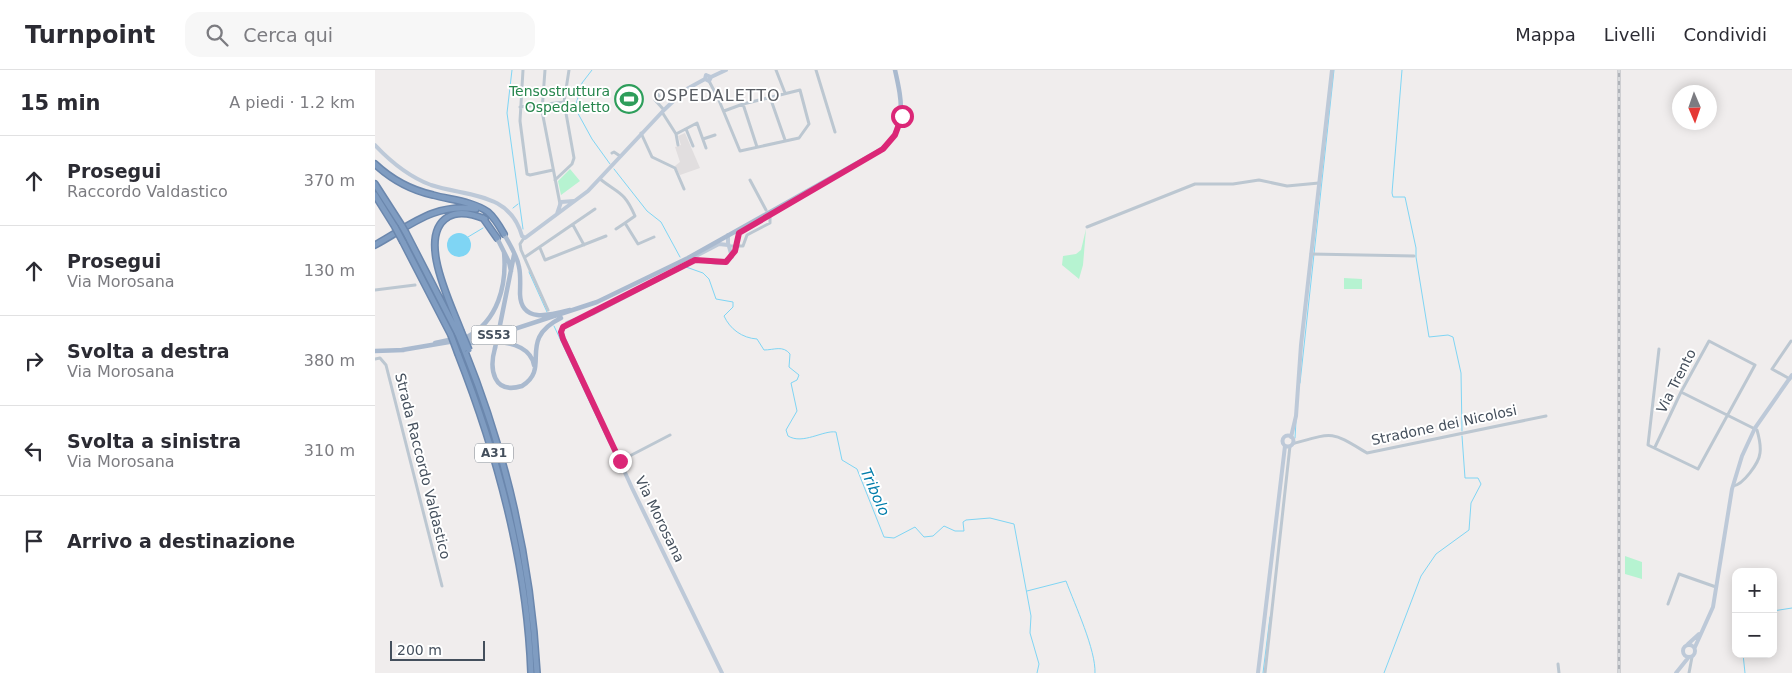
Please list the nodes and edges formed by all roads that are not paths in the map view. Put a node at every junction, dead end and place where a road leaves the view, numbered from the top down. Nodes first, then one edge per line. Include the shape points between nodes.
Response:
1 (523, 70) edge
2 (545, 70) edge
3 (569, 70) edge
4 (705, 70) edge
5 (726, 70) edge
6 (776, 70) edge
7 (816, 70) edge
8 (895, 70) edge
9 (1332, 70) edge
10 (708, 78) junction
11 (655, 91) dead end
12 (785, 93) junction
13 (770, 97) junction
14 (564, 102) junction
15 (542, 104) junction
16 (743, 104) junction
17 (520, 107) junction
18 (663, 111) junction
19 (724, 111) junction
20 (686, 128) junction
21 (835, 132) dead end
22 (641, 133) junction
23 (676, 134) junction
24 (715, 135) dead end
25 (703, 139) junction
26 (785, 140) junction
27 (375, 145) edge
28 (678, 145) dead end
29 (693, 146) dead end
30 (757, 147) junction
31 (706, 148) dead end
32 (612, 151) dead end
33 (620, 156) junction
34 (375, 164) edge
35 (553, 170) junction
36 (600, 179) junction
37 (555, 180) junction
38 (750, 180) dead end
39 (1319, 182) junction
40 (375, 184) edge
41 (684, 189) dead end
42 (375, 195) edge
43 (575, 200) junction
44 (375, 202) edge
45 (562, 203) junction
46 (453, 208) junction
47 (565, 208) junction
48 (595, 209) dead end
49 (484, 210) junction
50 (765, 214) junction
51 (557, 216) junction
52 (770, 216) dead end
53 (485, 219) junction
54 (625, 223) junction
55 (393, 225) junction
56 (573, 225) junction
57 (1087, 227) dead end
58 (616, 229) dead end
59 (504, 234) joint
60 (606, 236) dead end
61 (654, 237) dead end
62 (728, 237) junction
63 (497, 238) joint
64 (524, 238) junction
65 (735, 242) junction
66 (375, 245) edge
67 (584, 245) junction
68 (729, 246) junction
69 (540, 248) junction
70 (736, 248) junction
71 (696, 251) junction
72 (504, 252) junction
73 (514, 253) junction
74 (1311, 254) junction
75 (732, 256) junction
76 (1414, 256) dead end
77 (525, 257) junction
78 (682, 262) junction
79 (661, 272) junction
80 (512, 274) junction
81 (415, 285) dead end
82 (375, 290) edge
83 (597, 302) junction
84 (583, 308) junction
85 (547, 310) dead end
86 (459, 332) junction
87 (467, 336) dead end
88 (450, 338) junction
89 (1791, 341) edge
90 (470, 343) dead end
91 (452, 346) dead end
92 (1659, 348) dead end
93 (402, 350) junction
94 (375, 351) edge
95 (375, 359) edge
96 (535, 369) junction
97 (1791, 377) edge
98 (1681, 392) junction
99 (1727, 414) junction
100 (1546, 416) dead end
101 (1755, 428) junction
102 (670, 435) dead end
103 (1291, 437) junction
104 (1289, 445) junction
105 (1655, 447) junction
106 (620, 461) junction
107 (1733, 486) junction
108 (442, 586) dead end
109 (1716, 587) junction
110 (1668, 604) dead end
111 (1703, 630) junction
112 (1688, 645) junction
113 (1695, 648) junction
114 (1683, 653) junction
115 (1690, 657) junction
116 (1558, 664) dead end
117 (1679, 668) junction
118 (531, 673) edge
119 (537, 673) edge
120 (722, 673) edge
121 (1259, 673) edge
122 (1265, 673) edge
123 (1559, 673) edge
124 (1676, 673) edge
125 (1689, 673) edge

1 - 17 street
2 - 15 street
3 - 14 street
4 - 10 street
5 - 10 street
6 - 12 street
7 - 21 street
8 - 50 main road via 902,113 893,138 877,152
9 - 39 street
10 - 18 street via 685,90
10 - 19 street
11 - 18 street via 659,96 655,100
12 - 13 street
12 - 26 street via 800,90 809,120 807,129 799,138
13 - 16 street
13 - 26 street
14 - 15 street
14 - 37 street via 574,158
15 - 17 street
15 - 35 street
16 - 19 street
16 - 30 street
17 - 35 street via 527,174
18 - 22 street
18 - 23 street
19 - 30 street via 739,150
20 - 23 street
20 - 25 street via 697,123
20 - 29 street
22 - 33 street
22 - 41 street via 653,157 675,168
23 - 28 street
24 - 25 street
25 - 31 street
26 - 30 street
27 - 64 street via 417,178 500,204 510,211
32 - 33 street
33 - 36 street
34 - 49 highway via 392,178 420,192
35 - 37 street
36 - 43 street
36 - 54 street via 619,190 630,206 635,216
37 - 45 street
38 - 50 street
39 - 57 street via 1287,186 1259,180 1195,184
39 - 74 street
40 - 86 highway, A31, bridge via 406,233
42 - 55 highway, A31
43 - 45 street
43 - 47 street
44 - 55 highway, A31
45 - 47 street
45 - 47 street
45 - 51 street
46 - 49 highway
46 - 53 highway via 477,213
46 - 66 highway via 431,213
47 - 51 street
48 - 56 street
49 - 59 highway via 493,216
50 - 62 main road, SS53
50 - 65 street via 739,233
50 - 71 main road
51 - 64 street
52 - 70 street via 769,223 747,236 743,245
53 - 63 highway
53 - 86 highway, A31 via 467,214 451,215 440,224 434,237 433,247
54 - 58 street
54 - 61 street via 638,244
55 - 88 highway, A31, bridge
56 - 67 street
56 - 69 street
59 - 73 main road
60 - 67 street
62 - 65 street
62 - 68 street
62 - 71 street
62 - 78 main road, SS53
63 - 72 main road
64 - 77 street via 520,247
65 - 70 street
67 - 69 street via 545,260
68 - 70 street
68 - 75 street
68 - 78 street via 719,244
69 - 77 street
70 - 75 street
71 - 79 main road
72 - 80 main road
72 - 87 main road via 504,282 496,306 486,324
73 - 80 main road
73 - 83 main road via 520,269 521,301 532,314 545,316
74 - 76 street
74 - 103 street via 1296,416
75 - 106 street, Via Morosana via 722,263 695,260 562,328 563,339
77 - 85 street
78 - 79 main road, SS53
79 - 83 main road, SS53
80 - 96 main road, bridge via 492,372 504,386 514,388 525,385
81 - 82 street
83 - 84 main road, SS53
84 - 93 main road, SS53 via 502,333
84 - 96 main road via 543,329 537,342
86 - 119 highway, A31, bridge via 502,458 521,538
88 - 93 main road
88 - 118 highway, A31, bridge via 488,435 503,486 520,566
89 - 97 street via 1772,369
90 - 96 main road via 497,342 524,350 531,357
91 - 93 main road
92 - 105 street via 1648,444
93 - 94 main road, SS53
95 - 108 street, Strada Raccordo Valdastico via 380,358 386,365
97 - 101 street
98 - 99 street
98 - 99 street, Via Trento via 1709,341 1755,365
98 - 105 street, Via Trento
99 - 101 street
99 - 105 street via 1698,469
100 - 104 street, Stradone dei Nicolosi via 1367,453 1348,440 1331,435
101 - 107 street
101 - 107 street via 1760,455 1739,484
102 - 106 street
103 - 104 street
103 - 104 street via 1283,438
104 - 121 street
104 - 122 street
106 - 120 street, Via Morosana
107 - 109 street
109 - 110 street via 1679,574
109 - 111 street via 1710,616
111 - 112 street
111 - 113 street
112 - 113 street
112 - 114 street via 1683,648
113 - 115 street
114 - 115 street
114 - 117 street
115 - 117 street
115 - 125 street
116 - 123 street
117 - 124 street

